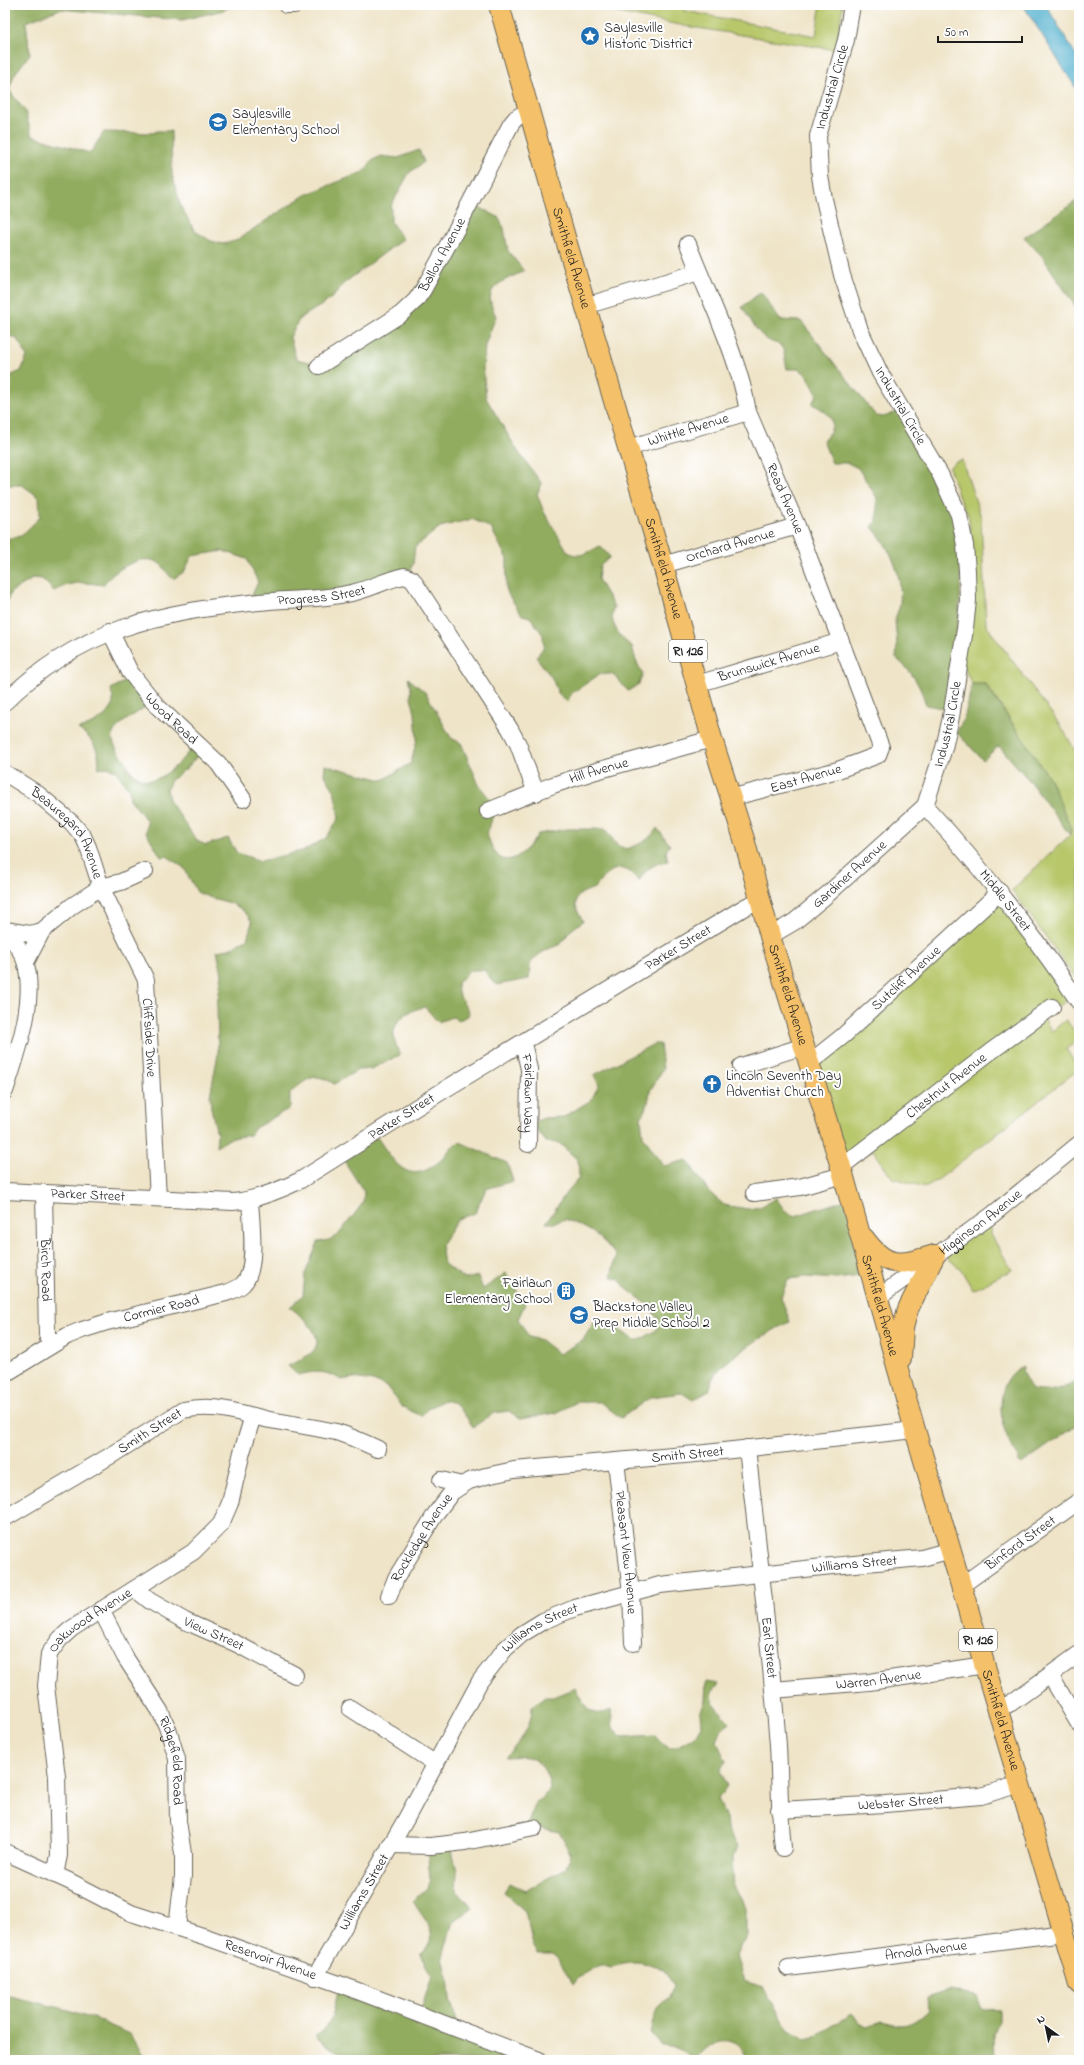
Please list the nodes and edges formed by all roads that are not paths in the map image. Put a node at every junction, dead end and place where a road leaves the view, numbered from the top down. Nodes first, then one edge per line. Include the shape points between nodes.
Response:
1 (286, 5) edge
2 (295, 5) edge
3 (498, 5) edge
4 (852, 5) edge
5 (528, 111) junction
6 (688, 244) dead end
7 (699, 272) junction
8 (585, 306) junction
9 (319, 366) dead end
10 (748, 412) junction
11 (628, 448) junction
12 (797, 526) junction
13 (663, 565) junction
14 (110, 631) junction
15 (841, 641) junction
16 (697, 684) junction
17 (5, 702) edge
18 (712, 739) junction
19 (880, 754) joint
20 (5, 773) edge
21 (536, 793) junction
22 (730, 798) junction
23 (243, 799) dead end
24 (925, 806) junction
25 (488, 811) dead end
26 (146, 871) dead end
27 (101, 887) junction
28 (1000, 892) junction
29 (760, 900) junction
30 (5, 930) edge
31 (42, 932) junction
32 (770, 936) junction
33 (26, 962) junction
34 (1079, 1002) edge
35 (1052, 1006) dead end
36 (523, 1043) junction
37 (807, 1055) junction
38 (10, 1060) edge
39 (741, 1066) dead end
40 (5, 1091) edge
41 (528, 1144) dead end
42 (1079, 1144) edge
43 (842, 1171) junction
44 (5, 1191) edge
45 (754, 1193) dead end
46 (44, 1194) junction
47 (158, 1198) junction
48 (250, 1201) junction
49 (858, 1229) junction
50 (935, 1255) junction
51 (879, 1297) junction
52 (50, 1346) junction
53 (5, 1374) edge
54 (900, 1375) junction
55 (253, 1416) junction
56 (915, 1430) junction
57 (747, 1448) junction
58 (378, 1449) dead end
59 (616, 1461) junction
60 (441, 1480) dead end
61 (462, 1485) junction
62 (1079, 1501) edge
63 (5, 1518) edge
64 (951, 1550) junction
65 (762, 1573) junction
66 (962, 1585) junction
67 (135, 1589) junction
68 (631, 1592) junction
69 (389, 1596) dead end
70 (101, 1610) junction
71 (634, 1643) dead end
72 (1079, 1654) edge
73 (985, 1665) junction
74 (295, 1675) dead end
75 (1050, 1675) junction
76 (772, 1690) junction
77 (350, 1708) dead end
78 (998, 1710) junction
79 (1079, 1724) edge
80 (436, 1764) junction
81 (1020, 1784) junction
82 (779, 1810) junction
83 (534, 1828) dead end
84 (390, 1845) junction
85 (783, 1848) dead end
86 (5, 1852) edge
87 (55, 1875) junction
88 (177, 1928) junction
89 (1071, 1943) edge
90 (788, 1968) dead end
91 (315, 1977) junction
92 (1079, 1984) edge
93 (539, 2060) edge

1 - 2 street
3 - 5 main road, Smithfield Avenue / RI 126
4 - 24 street, Industrial Circle via 846,40 818,136 824,199 842,275 860,330 880,373 953,498 965,545 968,600 962,655 944,748
5 - 8 main road, Smithfield Avenue / RI 126
5 - 9 street, Ballou Avenue via 511,124 453,237 416,300 400,314
6 - 7 street, Read Avenue
7 - 8 street
7 - 10 street, Read Avenue via 724,334 744,392
8 - 11 main road, Smithfield Avenue / RI 126
10 - 11 street, Whittle Avenue
10 - 12 street, Read Avenue
11 - 13 main road, Smithfield Avenue / RI 126
12 - 13 street, Orchard Avenue
12 - 15 street, Read Avenue
13 - 16 main road, Smithfield Avenue / RI 126
14 - 17 street, Progress Street via 65,653
14 - 21 street, Progress Street via 165,615 234,604 346,594 404,576 412,579 510,728
14 - 23 street, Wood Road via 130,672 152,700 218,763
15 - 16 street, Brunswick Avenue
15 - 19 street, Read Avenue via 880,742
16 - 18 main road, Smithfield Avenue / RI 126
18 - 21 street, Hill Avenue via 596,771 552,785
18 - 22 main road, Smithfield Avenue / RI 126
19 - 22 street, East Avenue via 838,770
20 - 27 street, Beauregard Avenue via 38,794 72,823 88,847
21 - 25 street, Hill Avenue
22 - 29 main road, Smithfield Avenue / RI 126
24 - 28 street, Middle Street
24 - 32 street, Gardiner Avenue via 829,893 794,922
26 - 27 street
27 - 31 street via 72,906
27 - 47 street, Cliffside Drive via 146,980
28 - 34 street, Middle Street via 1030,930
28 - 37 street, Sutcliff Avenue via 843,1036
29 - 32 main road, Smithfield Avenue / RI 126
29 - 36 street, Parker Street
30 - 31 street via 30,934
30 - 33 street
31 - 33 street
32 - 37 main road, Smithfield Avenue / RI 126
33 - 38 street via 27,1012
35 - 43 street, Chestnut Avenue
36 - 41 street, Fairlawn Way via 529,1069
36 - 48 street, Parker Street via 299,1182
37 - 39 street
37 - 43 main road, Smithfield Avenue / RI 126
38 - 40 street
42 - 50 street, Higginson Avenue via 992,1215
43 - 45 street via 800,1187
43 - 49 main road, Smithfield Avenue / RI 126
44 - 46 street, Parker Street
46 - 47 street, Parker Street
46 - 52 street, Birch Road via 47,1334
47 - 48 street, Parker Street via 212,1202
48 - 52 street, Cormier Road via 252,1261 244,1284 226,1293 88,1328
49 - 50 main road via 874,1251 892,1263 914,1262
49 - 51 main road, Smithfield Avenue / RI 126
50 - 51 street, Higginson Avenue
50 - 54 main road via 906,1315
51 - 54 main road, Smithfield Avenue / RI 126
52 - 53 street, Cormier Road
54 - 56 main road, Smithfield Avenue / RI 126
55 - 58 street, Smith Street via 337,1432
55 - 63 street, Smith Street via 210,1407 183,1410
55 - 67 street, Oakwood Avenue via 230,1503 221,1524 193,1552
56 - 57 street, Smith Street
56 - 64 main road, Smithfield Avenue / RI 126
57 - 59 street, Smith Street
57 - 65 street, Earl Street
59 - 61 street, Smith Street via 514,1470
59 - 68 street, Pleasant View Avenue
60 - 61 street
61 - 69 street, Rockledge Avenue via 452,1492 436,1513 396,1578
62 - 66 street, Binford Street
64 - 65 street, Williams Street via 922,1558
64 - 66 main road, Smithfield Avenue / RI 126
65 - 68 street, Williams Street via 688,1581
65 - 76 street, Earl Street
66 - 73 main road, Smithfield Avenue / RI 126
67 - 70 street, Oakwood Avenue
67 - 74 street, View Street via 150,1601 185,1621 237,1644
68 - 71 street, Pleasant View Avenue
68 - 80 street, Williams Street via 555,1616 522,1634 505,1649 480,1681
70 - 87 street, Oakwood Avenue via 60,1639 52,1648 48,1659 46,1686 55,1748 60,1855
70 - 88 street, Ridgefield Road via 125,1657 160,1711 177,1759 178,1821 183,1876
72 - 75 street
73 - 76 street, Warren Avenue via 869,1682
73 - 78 main road, Smithfield Avenue / RI 126
75 - 78 street
75 - 79 street
76 - 82 street, Earl Street via 778,1746
77 - 80 street
78 - 81 main road, Smithfield Avenue / RI 126
80 - 84 street, Williams Street
81 - 82 street, Webster Street via 981,1796
81 - 89 main road, Smithfield Avenue / RI 126
82 - 85 street, Earl Street
83 - 84 street via 465,1842 431,1846
84 - 91 street, Williams Street
86 - 87 street, Reservoir Avenue
87 - 88 street, Reservoir Avenue via 131,1913
88 - 91 street, Reservoir Avenue
89 - 90 street, Arnold Avenue
89 - 92 main road, Smithfield Avenue / RI 126
91 - 93 street, Reservoir Avenue

